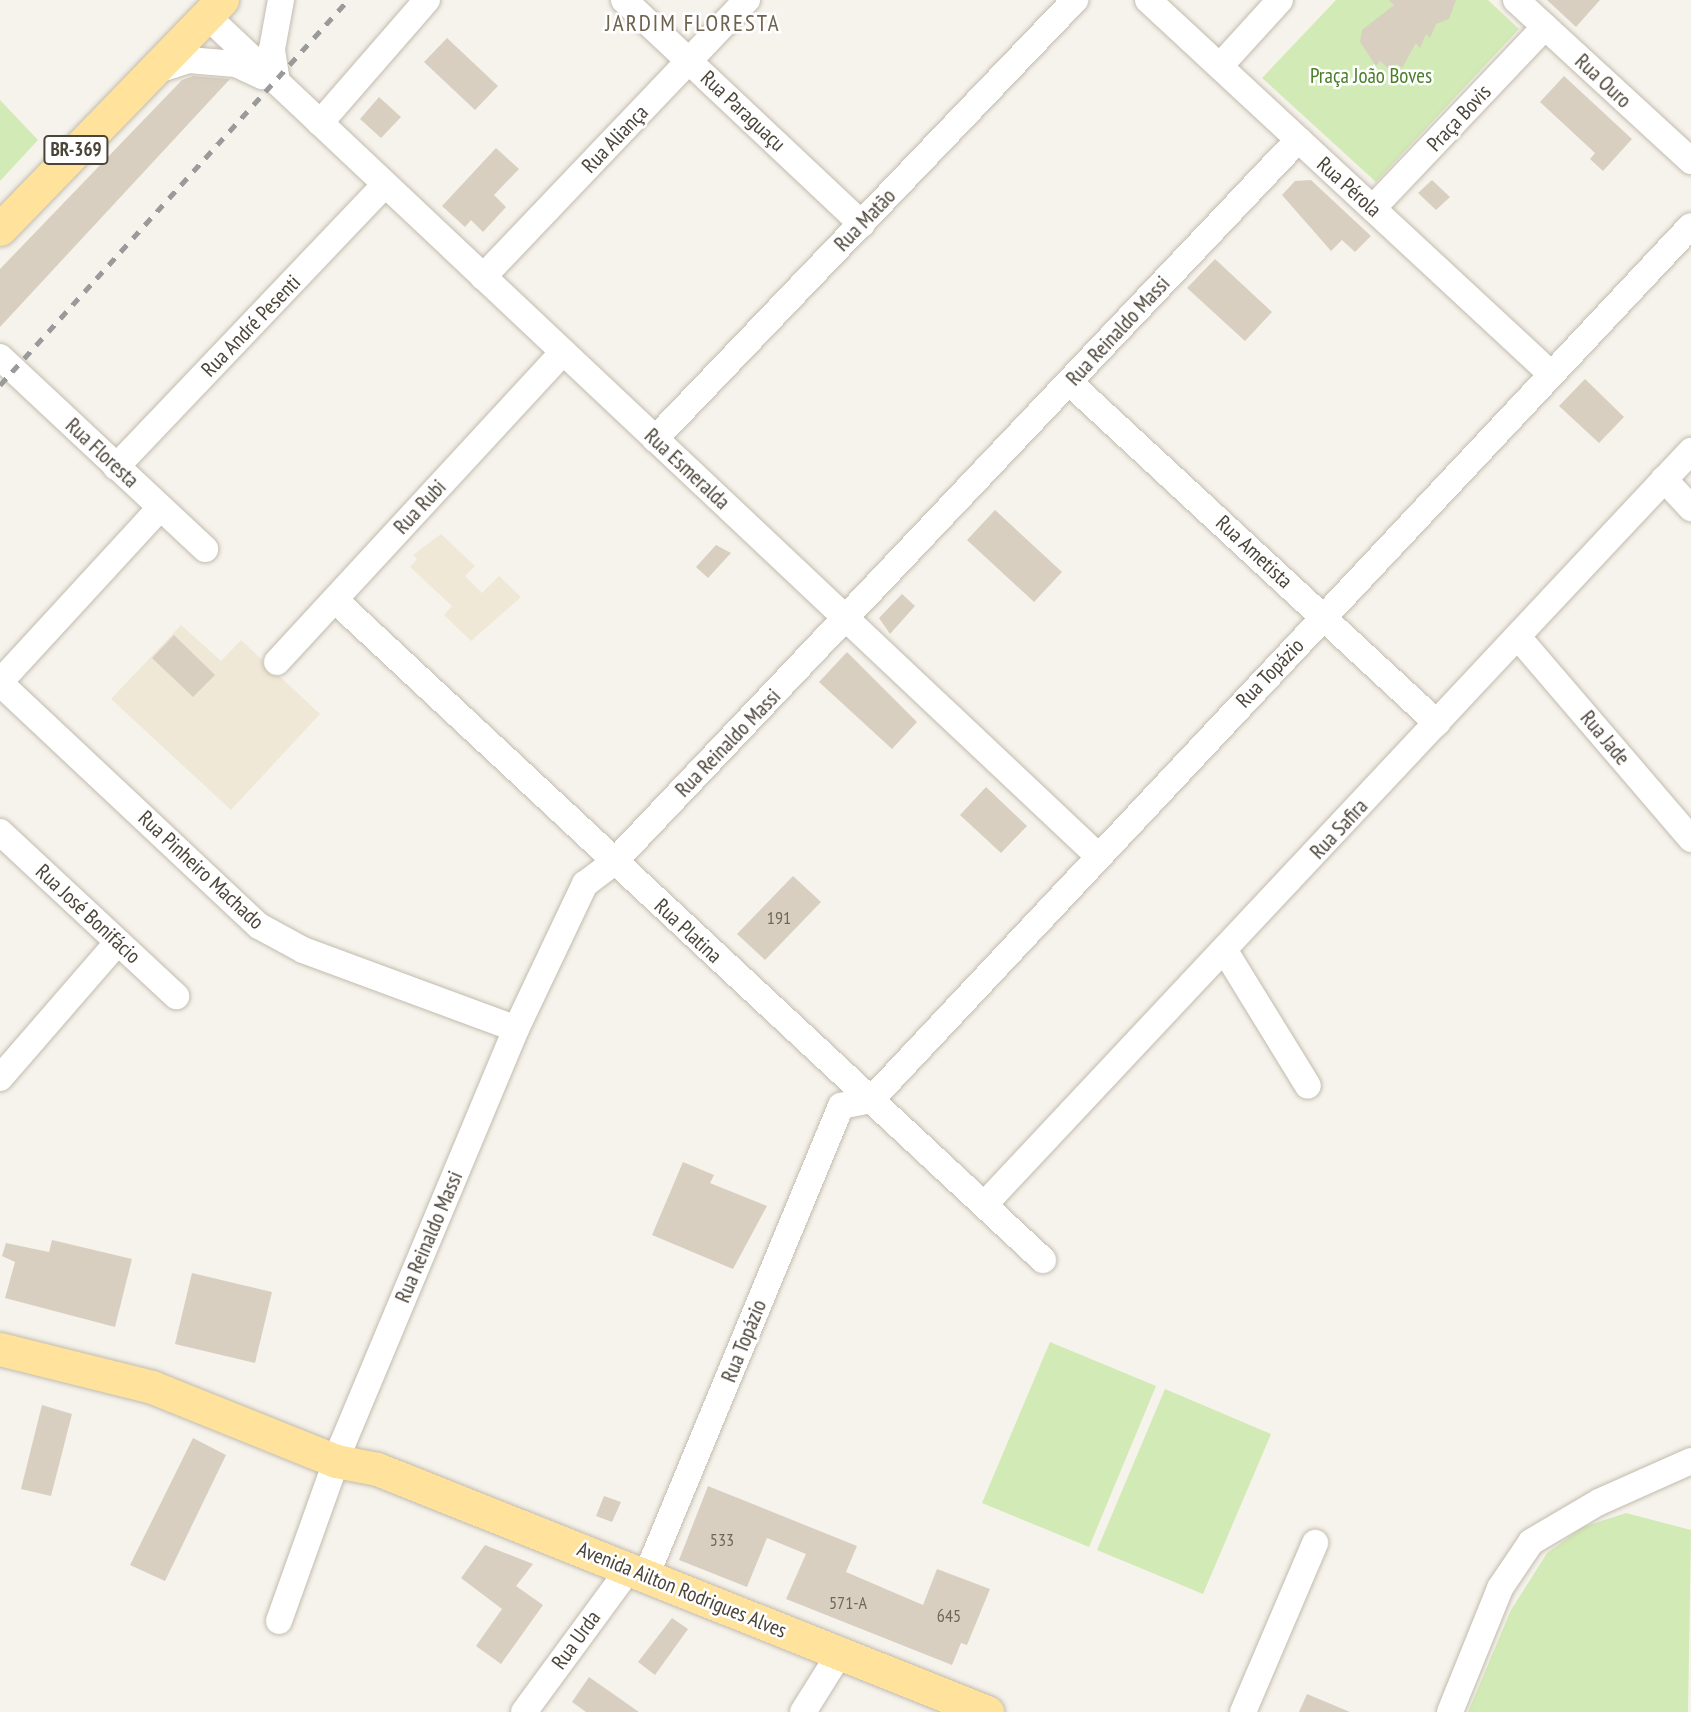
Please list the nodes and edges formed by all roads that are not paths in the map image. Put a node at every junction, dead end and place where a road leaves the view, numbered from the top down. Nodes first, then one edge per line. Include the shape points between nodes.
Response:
1 (281, 0) edge
2 (427, 0) edge
3 (624, 0) edge
4 (747, 0) edge
5 (1074, 0) edge
6 (1147, 0) edge
7 (1280, 0) edge
8 (1516, 0) edge
9 (214, 8) edge
10 (1545, 27) junction
11 (690, 61) junction
12 (1220, 66) junction
13 (152, 72) junction
14 (277, 82) junction
15 (320, 123) junction
16 (1298, 140) junction
17 (1691, 162) edge
18 (385, 185) junction
19 (1373, 208) junction
20 (862, 224) junction
21 (1691, 226) edge
22 (0, 229) edge
23 (483, 277) junction
24 (563, 352) junction
25 (0, 357) edge
26 (1550, 373) junction
27 (1069, 382) junction
28 (654, 439) junction
29 (1691, 451) edge
30 (116, 467) junction
31 (1664, 480) junction
32 (160, 508) junction
33 (1691, 509) edge
34 (205, 549) dead end
35 (335, 600) junction
36 (847, 617) junction
37 (1324, 617) junction
38 (1518, 637) junction
39 (276, 662) dead end
40 (0, 682) edge
41 (1437, 723) junction
42 (0, 832) edge
43 (1691, 839) edge
44 (1097, 855) junction
45 (614, 862) junction
46 (118, 942) junction
47 (1226, 951) junction
48 (176, 996) dead end
49 (516, 1029) junction
50 (0, 1078) edge
51 (1308, 1086) dead end
52 (846, 1094) junction
53 (871, 1100) junction
54 (984, 1205) junction
55 (1043, 1260) dead end
56 (0, 1333) edge
57 (0, 1349) edge
58 (46, 1353) junction
59 (339, 1453) junction
60 (1691, 1461) edge
61 (1315, 1543) dead end
62 (638, 1572) junction
63 (279, 1621) dead end
64 (841, 1653) junction
65 (524, 1712) edge
66 (803, 1712) edge
67 (987, 1712) edge
68 (1243, 1712) edge
69 (1450, 1712) edge

1 - 14 street via 272,49
2 - 15 street
3 - 11 street, Rua Paraguaçu
4 - 11 street, Rua Aliança
5 - 20 street, Rua Matão
6 - 12 street, Rua Pérola
7 - 12 street
8 - 10 street, Rua Ouro
9 - 13 main road, BR-369
9 - 14 street, Rua Esmeralda
10 - 17 street, Rua Ouro
10 - 19 street, Praça Bovis
11 - 20 street, Rua Paraguaçu
11 - 23 street, Rua Aliança
12 - 16 street, Rua Pérola
13 - 14 street, Rua Esmeralda via 188,60 236,64
13 - 22 main road, BR-369
14 - 15 street, Rua Esmeralda
15 - 18 street, Rua Esmeralda
16 - 19 street, Rua Pérola
16 - 27 street, Rua Reinaldo Massi
18 - 23 street, Rua Esmeralda
18 - 30 street, Rua André Pesenti
19 - 26 street, Rua Pérola
20 - 28 street, Rua Matão
21 - 26 street, Rua Topázio
23 - 24 street, Rua Esmeralda
24 - 28 street, Rua Esmeralda
24 - 35 street, Rua Rubi
25 - 30 street, Rua Floresta
26 - 37 street, Rua Topázio
27 - 36 street, Rua Reinaldo Massi
27 - 37 street, Rua Ametista
28 - 36 street, Rua Esmeralda
29 - 31 street, Rua Safira
30 - 32 street, Rua Floresta
31 - 33 street
31 - 38 street, Rua Safira
32 - 34 street, Rua Floresta
32 - 40 street
35 - 39 street, Rua Rubi
35 - 45 street, Rua Platina
36 - 44 street, Rua Esmeralda
36 - 45 street, Rua Reinaldo Massi
37 - 41 street, Rua Ametista
37 - 44 street, Rua Topázio
38 - 41 street, Rua Safira
38 - 43 street, Rua Jade
40 - 49 street, Rua Pinheiro Machado via 258,926 303,950
41 - 47 street, Rua Safira
42 - 46 street, Rua José Bonifácio
44 - 53 street, Rua Topázio
45 - 49 street, Rua Reinaldo Massi via 584,884
45 - 52 street, Rua Platina
46 - 48 street, Rua José Bonifácio
46 - 50 street
47 - 51 street
47 - 54 street, Rua Safira
49 - 59 street, Rua Reinaldo Massi
52 - 53 street
52 - 62 street, Rua Topázio
53 - 54 street
54 - 55 street
56 - 58 main road, Avenida Ailton Rodrigues Alves
57 - 58 main road, Avenida Ailton Rodrigues Alves
58 - 59 main road, Avenida Ailton Rodrigues Alves via 159,1372
59 - 62 main road, Avenida Ailton Rodrigues Alves
59 - 63 street, Rua Reinaldo Massi
60 - 69 street via 1599,1502 1531,1542 1500,1588
61 - 68 street
62 - 64 main road, Avenida Ailton Rodrigues Alves
62 - 65 street, Rua Urda
64 - 66 street
64 - 67 main road, Avenida Ailton Rodrigues Alves

